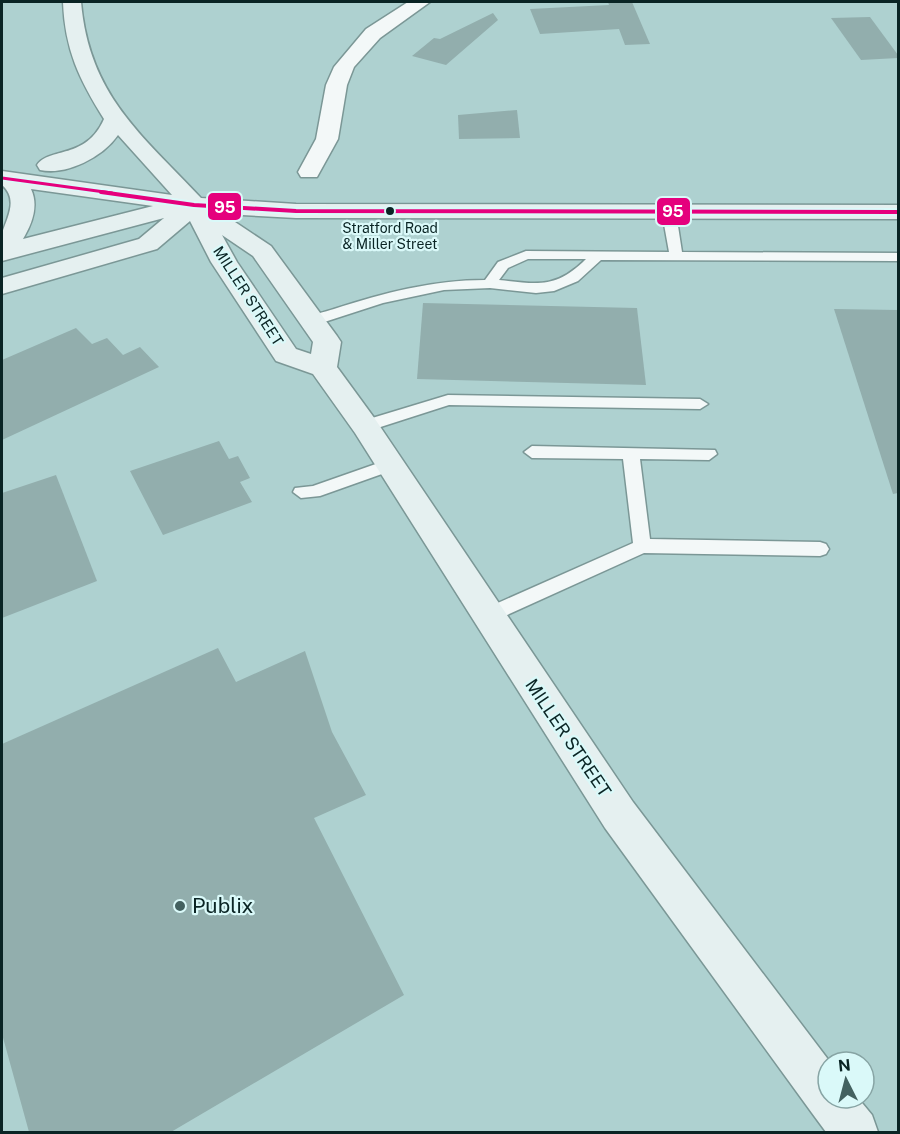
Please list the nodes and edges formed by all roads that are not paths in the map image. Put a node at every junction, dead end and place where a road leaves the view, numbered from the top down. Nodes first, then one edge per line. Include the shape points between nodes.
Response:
1 (72, 2) edge
2 (421, 2) edge
3 (444, 2) edge
4 (393, 16) junction
5 (115, 119) junction
6 (48, 165) junction
7 (4, 172) edge
8 (309, 172) dead end
9 (194, 205) junction
10 (898, 212) edge
11 (669, 213) junction
12 (2, 249) edge
13 (2, 254) edge
14 (676, 254) junction
15 (598, 255) junction
16 (898, 257) edge
17 (490, 284) junction
18 (2, 286) edge
19 (312, 321) junction
20 (323, 368) junction
21 (700, 404) dead end
22 (365, 426) junction
23 (532, 452) dead end
24 (631, 453) junction
25 (709, 454) dead end
26 (390, 465) junction
27 (301, 492) dead end
28 (642, 546) junction
29 (820, 549) dead end
30 (489, 615) junction
31 (816, 1081) edge
32 (838, 1110) edge
33 (855, 1132) edge

1 - 5 main road via 74,30 84,64
2 - 4 street
3 - 4 street
4 - 8 street via 372,33 339,80 331,128
5 - 6 main road via 110,133 93,150
5 - 9 main road
6 - 7 main road
6 - 9 main road via 111,173
7 - 9 main road
7 - 12 main road via 18,188 22,203 17,228
9 - 11 main road via 296,211
9 - 13 main road
9 - 18 main road via 148,244
9 - 19 main road, MILLER STREET via 262,251
9 - 20 main road, MILLER STREET via 224,262 286,355
10 - 11 main road
11 - 14 lane
14 - 15 lane
14 - 16 lane
15 - 17 lane via 562,284 524,289
15 - 17 lane via 526,255 505,262 492,275
17 - 19 lane via 392,294
19 - 20 main road, MILLER STREET via 327,342
20 - 22 main road, MILLER STREET
21 - 22 lane via 448,400
22 - 26 main road, MILLER STREET
23 - 24 lane
24 - 25 lane
24 - 28 lane
26 - 27 lane via 315,492
26 - 30 main road, MILLER STREET
28 - 29 lane
28 - 30 lane
30 - 31 main road, MILLER STREET via 619,814
32 - 33 main road, MILLER STREET

